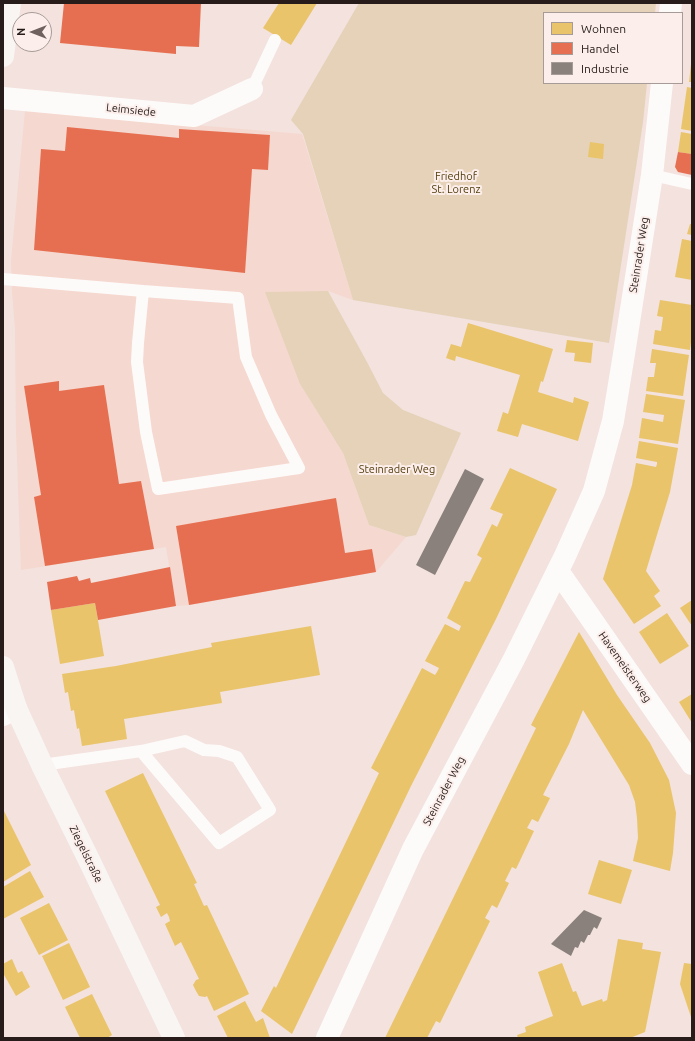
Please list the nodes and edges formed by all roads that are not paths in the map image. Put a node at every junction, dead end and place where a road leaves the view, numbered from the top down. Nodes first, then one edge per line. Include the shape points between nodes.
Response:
1 (10, 3) edge
2 (275, 40) dead end
3 (3, 56) edge
4 (662, 84) edge
5 (252, 89) joint
6 (3, 98) edge
7 (652, 175) junction
8 (692, 184) edge
9 (3, 279) edge
10 (143, 291) junction
11 (558, 571) junction
12 (3, 667) edge
13 (10, 712) edge
14 (141, 751) junction
15 (692, 764) edge
16 (42, 765) junction
17 (174, 1038) edge
18 (326, 1038) edge

1 - 3 main road
2 - 5 lane
4 - 7 street, Steinrader Weg
5 - 6 street, Leimsiede via 194,116
7 - 8 lane
7 - 11 street, Steinrader Weg via 613,421 594,492
9 - 10 lane
10 - 10 lane via 238,298 246,357 271,416 299,468 158,489 146,432 137,362
11 - 15 street, Havemeisterweg
11 - 18 street, Steinrader Weg via 413,849
12 - 13 main road, Ziegelstraße
13 - 16 main road, Ziegelstraße
14 - 14 lane via 185,741 204,750 219,751 237,757 270,810 219,843
14 - 16 lane
16 - 17 main road, Ziegelstraße

